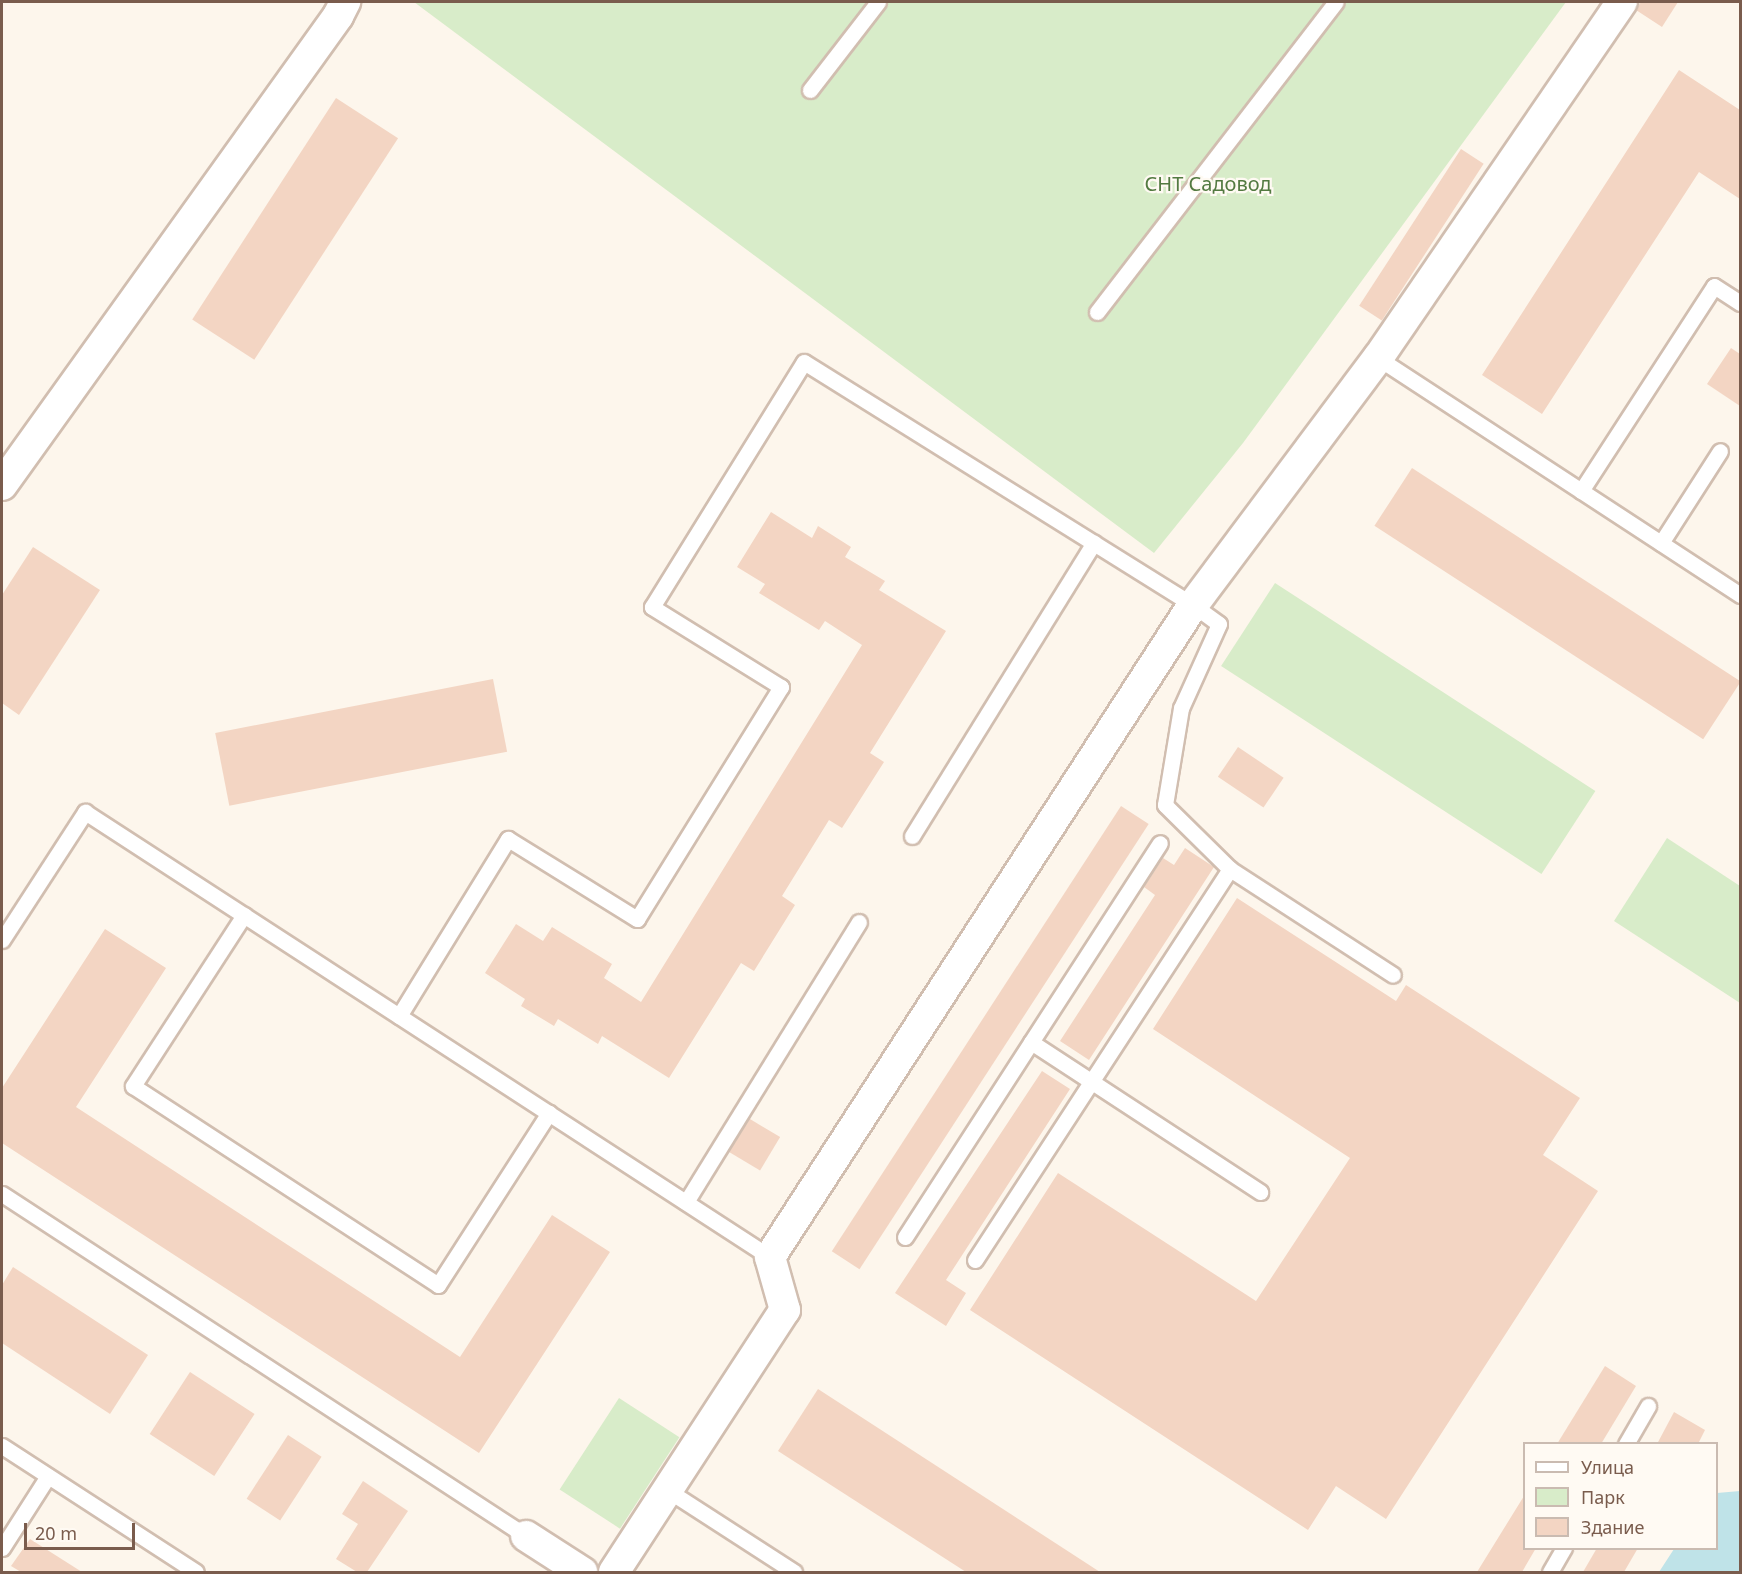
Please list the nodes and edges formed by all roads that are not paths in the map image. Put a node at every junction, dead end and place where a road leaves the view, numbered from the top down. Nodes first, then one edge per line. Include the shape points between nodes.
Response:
1 (345, 2) edge
2 (878, 2) edge
3 (1336, 2) edge
4 (1622, 2) edge
5 (810, 90) dead end
6 (1740, 303) edge
7 (1097, 312) dead end
8 (1378, 358) junction
9 (1720, 451) dead end
10 (2, 485) edge
11 (1581, 491) junction
12 (1094, 543) junction
13 (1661, 543) junction
14 (1740, 595) edge
15 (1193, 604) junction
16 (912, 836) dead end
17 (1160, 843) dead end
18 (1230, 869) junction
19 (244, 915) junction
20 (859, 922) dead end
21 (2, 940) edge
22 (1393, 975) dead end
23 (399, 1016) junction
24 (1031, 1042) junction
25 (1092, 1082) junction
26 (549, 1113) junction
27 (1260, 1192) dead end
28 (2, 1194) edge
29 (686, 1202) junction
30 (904, 1237) dead end
31 (770, 1257) junction
32 (975, 1260) dead end
33 (1648, 1406) dead end
34 (1627, 1442) edge
35 (2, 1446) edge
36 (48, 1476) junction
37 (669, 1491) junction
38 (526, 1536) joint
39 (2, 1548) edge
40 (1563, 1550) edge
41 (193, 1572) edge
42 (582, 1572) edge
43 (614, 1572) edge
44 (794, 1572) edge
45 (1550, 1572) edge

1 - 10 street
2 - 5 lane
3 - 7 lane
4 - 8 street
6 - 11 lane via 1714,286
8 - 11 lane
8 - 15 street
9 - 13 lane
11 - 13 lane
12 - 15 lane
12 - 16 lane
12 - 23 lane via 804,362 652,607 781,687 638,919 508,839
13 - 14 lane
15 - 18 lane via 1218,624 1181,708 1165,805
15 - 31 street
17 - 24 lane
18 - 22 lane
18 - 25 lane
19 - 21 lane via 85,812
19 - 23 lane
19 - 26 lane via 133,1086 438,1285
20 - 29 lane
23 - 26 lane
24 - 25 lane
24 - 30 lane
25 - 27 lane
25 - 32 lane
26 - 29 lane
28 - 38 lane
29 - 31 lane
31 - 37 street via 785,1310
33 - 34 lane
35 - 36 lane
36 - 39 lane
36 - 41 lane
37 - 43 street
37 - 44 lane
38 - 42 street
40 - 45 lane

